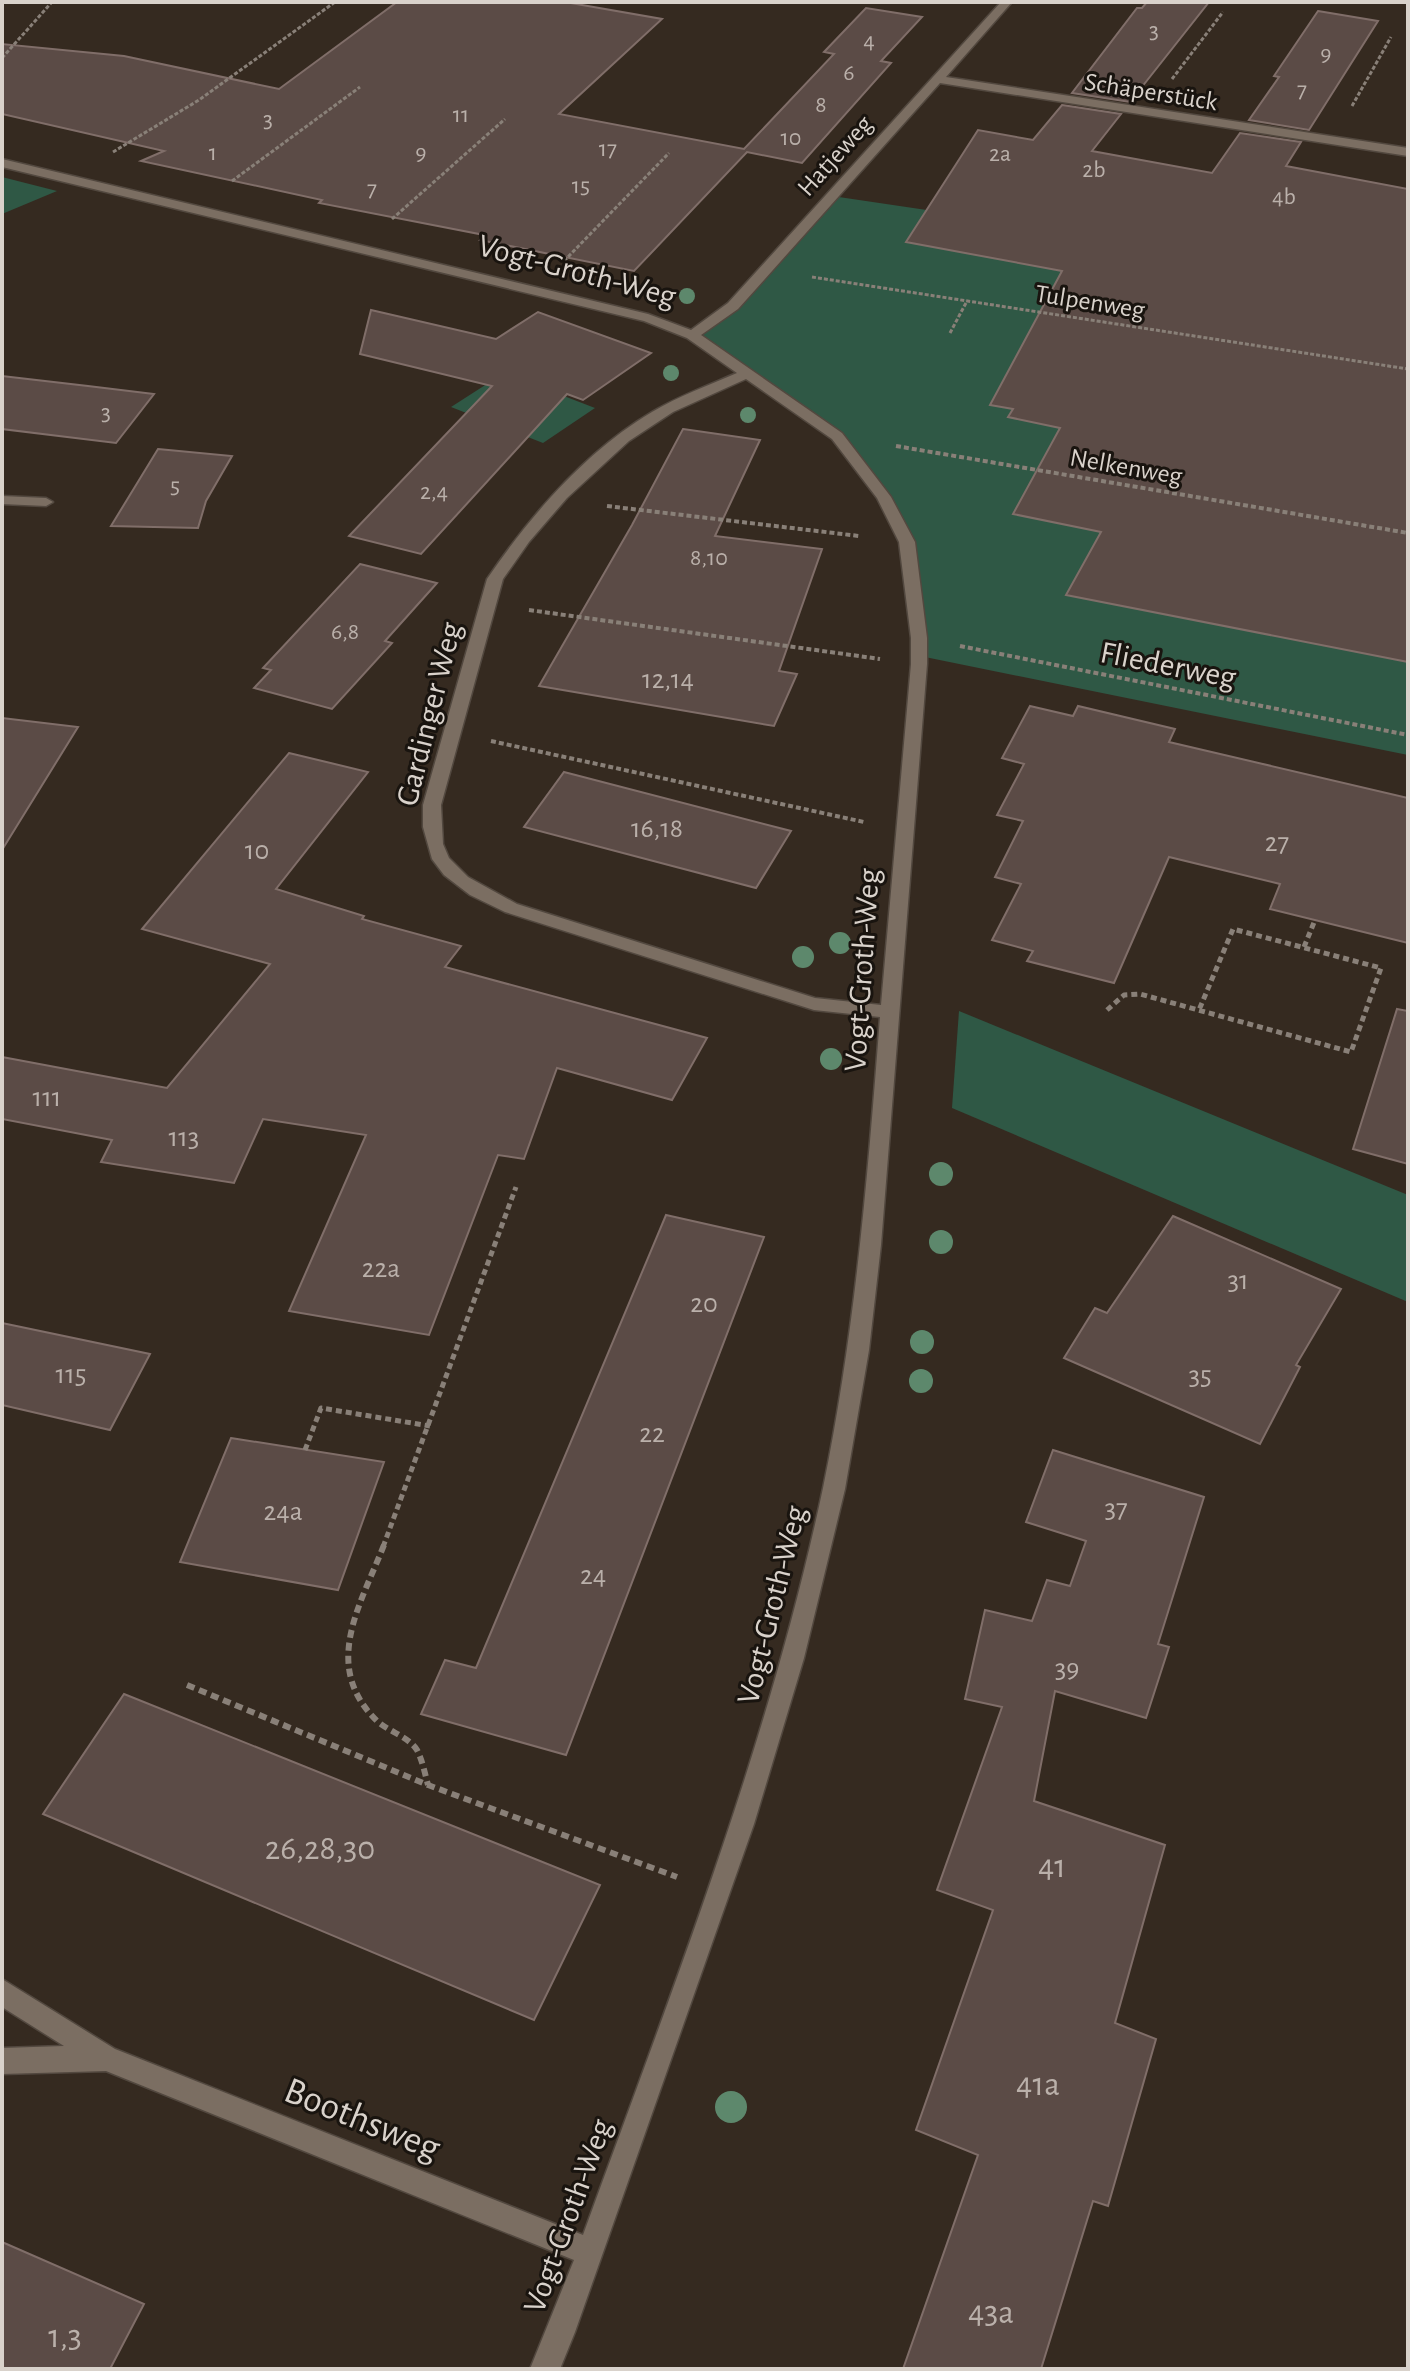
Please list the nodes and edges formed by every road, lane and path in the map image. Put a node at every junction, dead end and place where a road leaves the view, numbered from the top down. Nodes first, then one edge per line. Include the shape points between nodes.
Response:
1 (52, 2) edge
2 (335, 2) edge
3 (1007, 2) edge
4 (1223, 12) dead end
5 (1391, 37) dead end
6 (2, 58) edge
7 (936, 79) junction
8 (360, 87) dead end
9 (1146, 114) junction
10 (505, 119) dead end
11 (1408, 137) edge
12 (1333, 141) junction
13 (1359, 145) junction
14 (1408, 152) edge
15 (669, 153) dead end
16 (107, 155) dead end
17 (2, 163) edge
18 (194, 209) junction
19 (359, 247) junction
20 (766, 270) junction
21 (535, 291) junction
22 (967, 301) junction
23 (950, 333) dead end
24 (692, 335) junction
25 (1408, 369) edge
26 (748, 373) junction
27 (837, 436) junction
28 (2, 500) edge
29 (560, 500) junction
30 (46, 502) dead end
31 (1408, 533) edge
32 (907, 542) junction
33 (488, 605) junction
34 (919, 638) junction
35 (919, 664) junction
36 (452, 732) junction
37 (1408, 735) edge
38 (904, 830) junction
39 (1315, 920) dead end
40 (1304, 947) junction
41 (1107, 1010) dead end
42 (1199, 1010) junction
43 (890, 1012) junction
44 (516, 1187) dead end
45 (430, 1426) junction
46 (305, 1450) dead end
47 (187, 1685) dead end
48 (428, 1785) junction
49 (720, 1893) junction
50 (2, 1992) edge
51 (106, 2058) junction
52 (2, 2061) edge
53 (589, 2252) junction
54 (545, 2369) edge

1 - 6 path
2 - 16 path via 199,100
3 - 7 street, Hatjeweg
4 - 9 path
5 - 12 path
7 - 9 street, Schäperstück
7 - 20 street, Hatjeweg
8 - 18 path
9 - 12 street, Schäperstück
10 - 19 path
11 - 13 street, Schäperstück
12 - 13 street, Schäperstück
13 - 14 street, Schäperstück
15 - 21 path
17 - 18 street, Vogt-Groth-Weg
18 - 19 street, Vogt-Groth-Weg
19 - 21 street, Vogt-Groth-Weg
20 - 22 path, Tulpenweg
20 - 24 street, Hatjeweg via 733,306
21 - 24 street, Vogt-Groth-Weg via 648,318
22 - 23 path
22 - 25 path, Tulpenweg
24 - 26 street, Vogt-Groth-Weg
26 - 27 street, Vogt-Groth-Weg
26 - 29 street, Gardinger Weg via 643,423
27 - 31 path, Nelkenweg
27 - 32 street, Vogt-Groth-Weg via 884,497
28 - 30 street
29 - 32 path
29 - 33 street, Gardinger Weg via 513,550 495,579
32 - 34 street, Vogt-Groth-Weg
33 - 35 path
33 - 36 street, Gardinger Weg
34 - 35 street, Vogt-Groth-Weg
34 - 37 path, Fliederweg
35 - 38 street, Vogt-Groth-Weg
36 - 38 path
36 - 43 street, Gardinger Weg via 430,831 437,856 481,894 814,1004
38 - 43 street, Vogt-Groth-Weg
39 - 40 path
40 - 42 path via 1233,929
40 - 42 path via 1381,968 1351,1052
41 - 42 path via 1132,994
43 - 49 street, Vogt-Groth-Weg via 878,1196 850,1402 785,1694
44 - 45 path
45 - 46 path via 321,1408
45 - 48 path via 353,1624 346,1661 354,1693 378,1722 416,1748
47 - 48 path
48 - 49 path
49 - 53 street, Vogt-Groth-Weg
50 - 51 street, Boothsweg
51 - 52 street, Boothsweg
51 - 53 street, Boothsweg
53 - 54 street, Vogt-Groth-Weg

